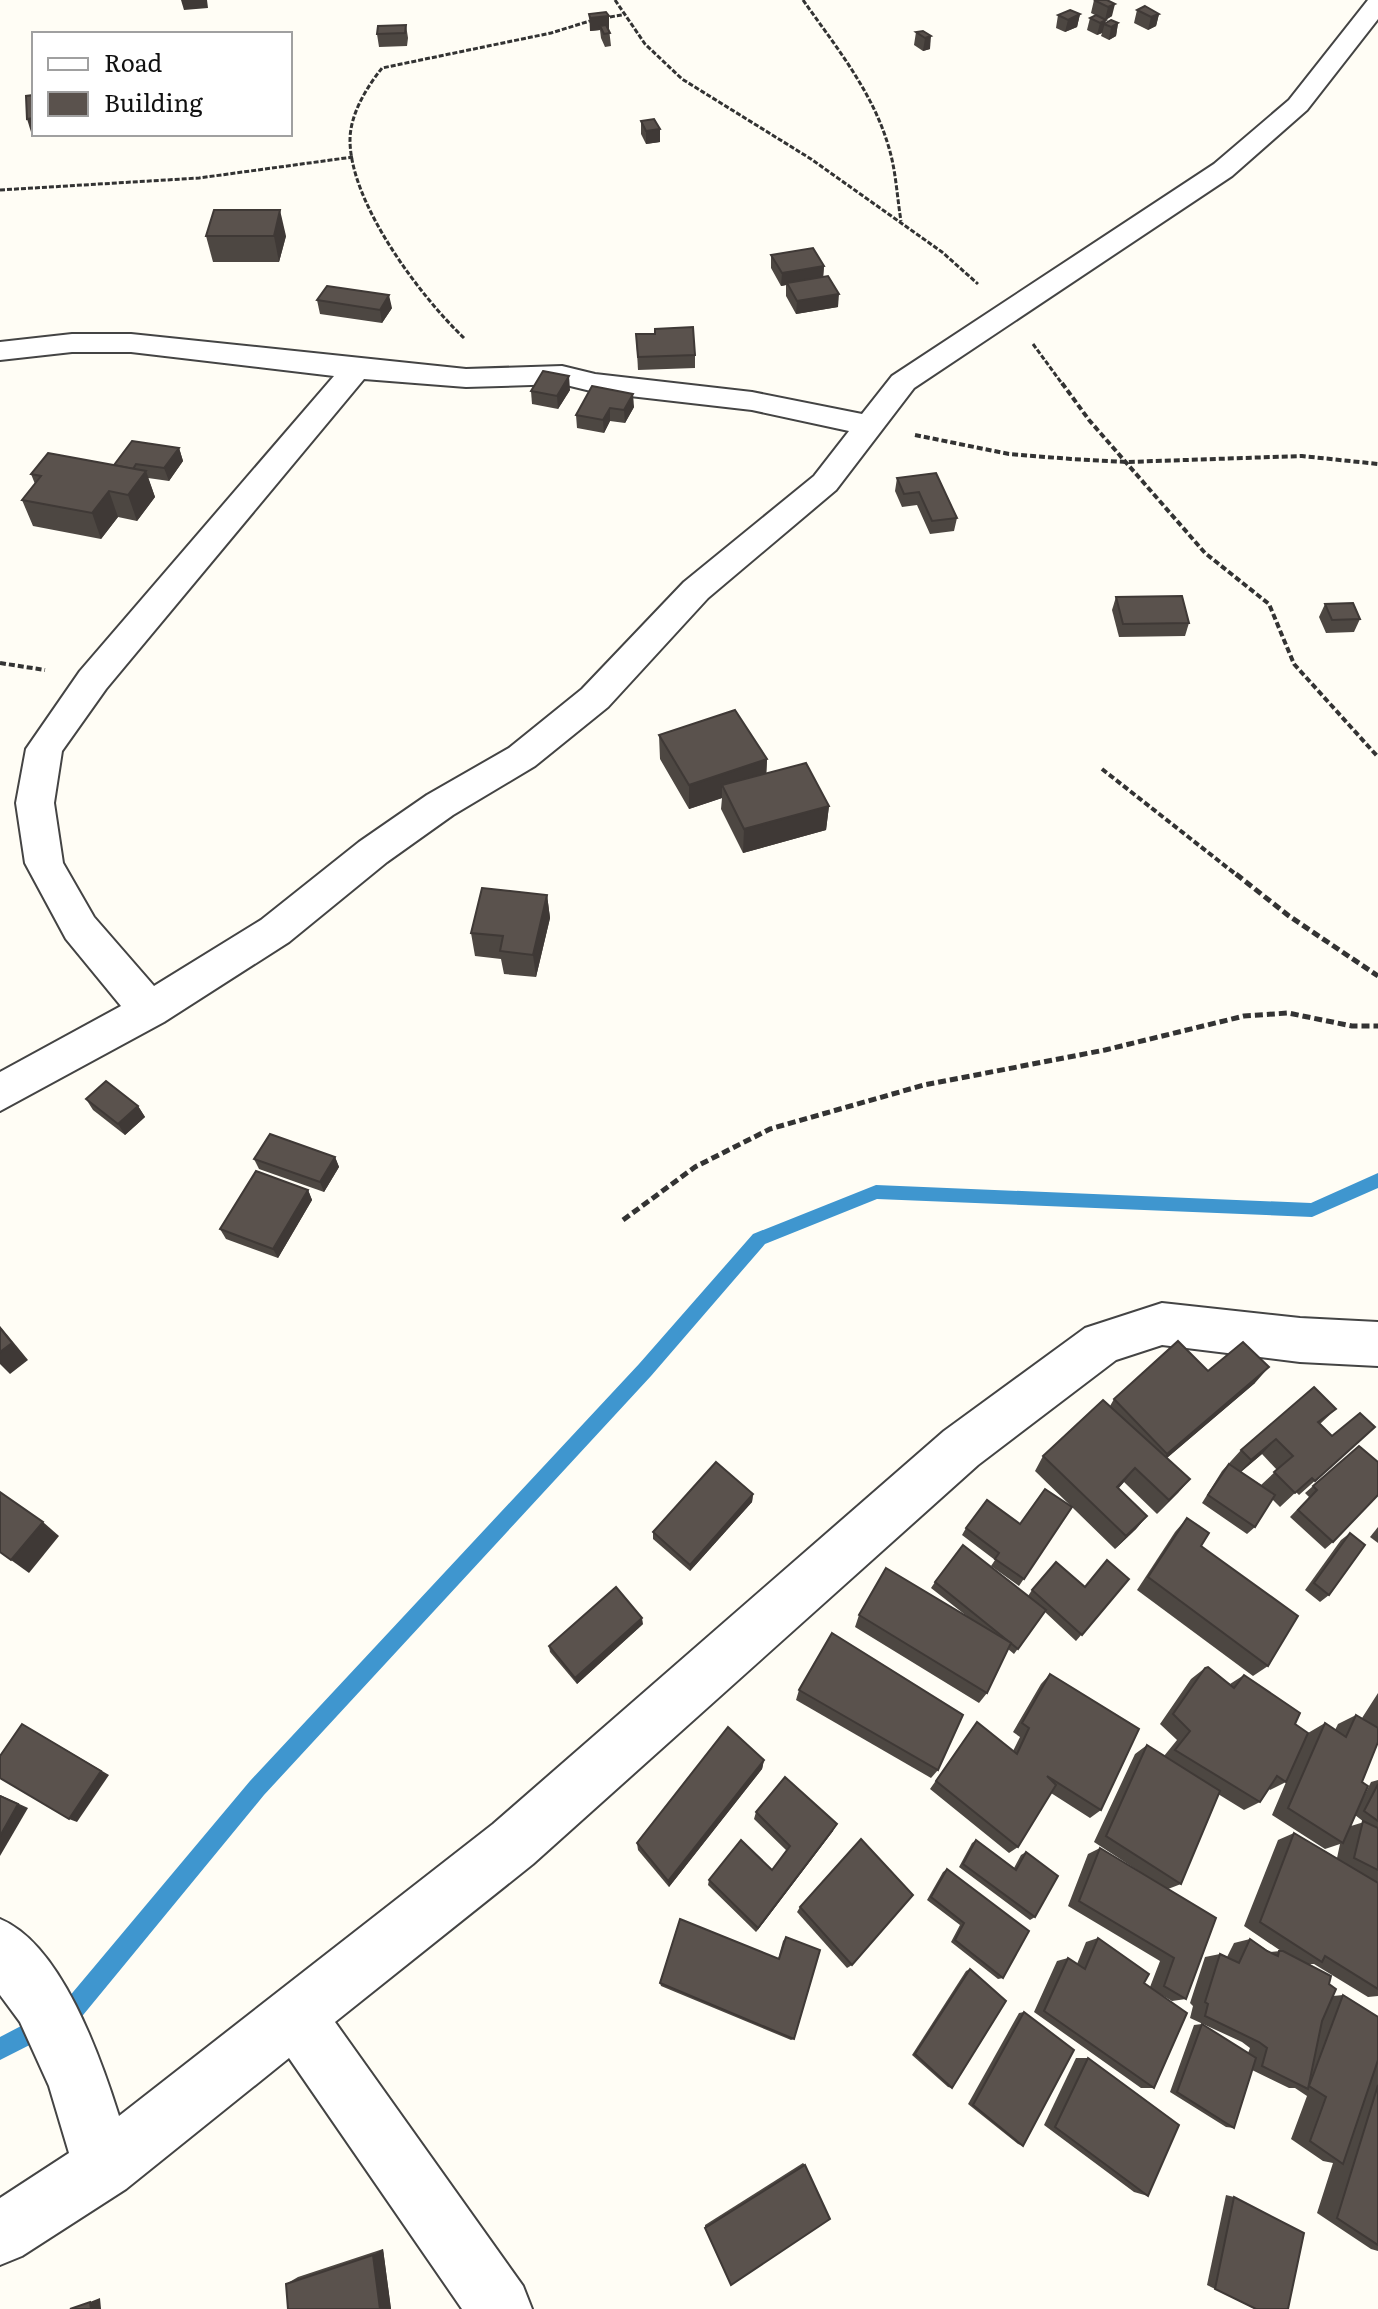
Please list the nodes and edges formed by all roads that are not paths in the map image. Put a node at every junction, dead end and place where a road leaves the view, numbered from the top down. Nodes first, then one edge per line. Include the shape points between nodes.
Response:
1 (1378, 3) edge
2 (0, 351) edge
3 (356, 369) junction
4 (867, 425) junction
5 (149, 1010) junction
6 (0, 1093) edge
7 (1378, 1344) edge
8 (0, 1948) edge
9 (297, 2018) junction
10 (104, 2167) junction
11 (0, 2234) edge
12 (500, 2309) edge

1 - 4 street via 1298,105 1223,170 903,382
2 - 3 street via 131,343
3 - 4 street via 466,378 562,375 752,401
3 - 5 street via 93,680 44,749 35,803 44,863 80,928
4 - 5 street via 825,483 696,590 595,698 535,747 373,852 275,931
5 - 6 street
7 - 9 street via 1162,1324 1102,1343 961,1448 513,1844
8 - 10 street via 41,2001 78,2081
9 - 10 street
9 - 12 street
10 - 11 street

